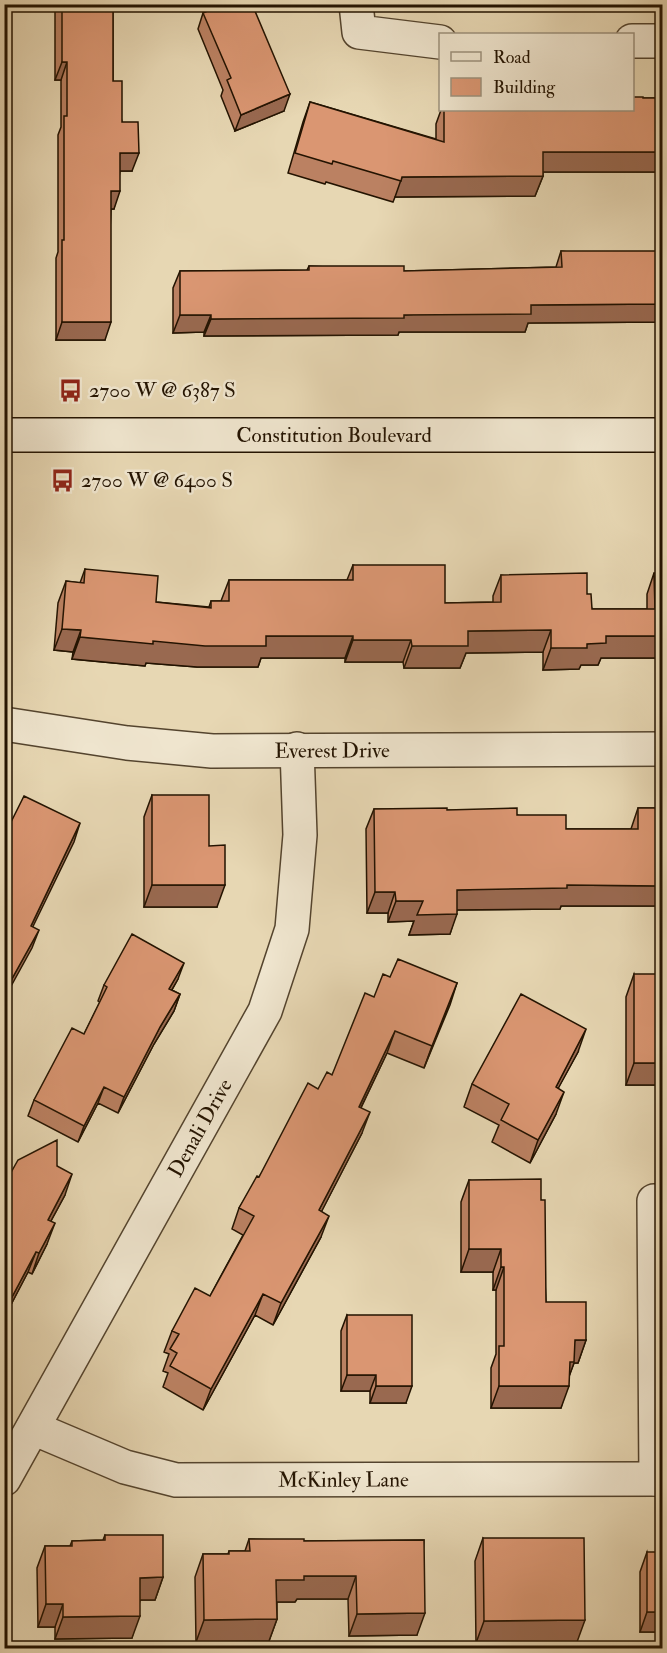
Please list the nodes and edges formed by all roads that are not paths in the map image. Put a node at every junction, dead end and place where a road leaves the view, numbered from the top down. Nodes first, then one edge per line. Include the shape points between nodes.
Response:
1 (356, 4) edge
2 (634, 41) edge
3 (663, 41) edge
4 (439, 42) edge
5 (4, 435) edge
6 (663, 435) edge
7 (4, 724) edge
8 (297, 749) junction
9 (663, 749) edge
10 (654, 1202) dead end
11 (33, 1428) junction
12 (4, 1479) edge
13 (659, 1479) edge

1 - 4 street via 359,32
2 - 3 street
5 - 6 street, Constitution Boulevard
7 - 8 street, Everest Drive via 127,743 212,751
8 - 9 street, Everest Drive
8 - 11 street, Denali Drive via 300,836 292,929 265,1011
10 - 13 street
11 - 12 street, Denali Drive
11 - 13 street, McKinley Lane via 124,1467 176,1480

